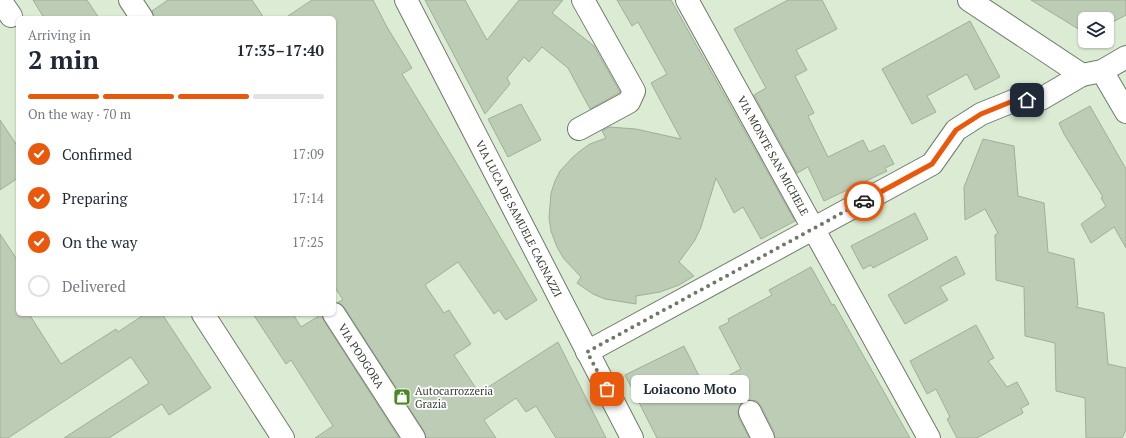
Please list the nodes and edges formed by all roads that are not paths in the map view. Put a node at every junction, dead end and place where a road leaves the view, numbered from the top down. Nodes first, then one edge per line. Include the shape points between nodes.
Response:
1 (406, 0) edge
2 (583, 0) edge
3 (687, 0) edge
4 (970, 0) edge
5 (1126, 57) edge
6 (1092, 73) junction
7 (1126, 112) edge
8 (579, 129) dead end
9 (814, 229) junction
10 (204, 316) edge
11 (335, 316) edge
12 (587, 352) junction
13 (750, 412) dead end
14 (283, 438) edge
15 (414, 438) edge
16 (632, 438) edge
17 (763, 438) edge
18 (929, 438) edge

1 - 12 street, VIA LUCA DE SAMUELE CAGNAZZI
2 - 8 street via 634,91 629,102
3 - 9 street, VIA MONTE SAN MICHELE
4 - 6 street
5 - 6 street
6 - 7 street
6 - 9 street via 1041,99 1013,101 981,114 956,130 932,164
9 - 12 street
9 - 18 street, VIA MONTE SAN MICHELE
10 - 14 street
11 - 15 street, VIA PODGORA
12 - 16 street, VIA LUCA DE SAMUELE CAGNAZZI
13 - 17 street

